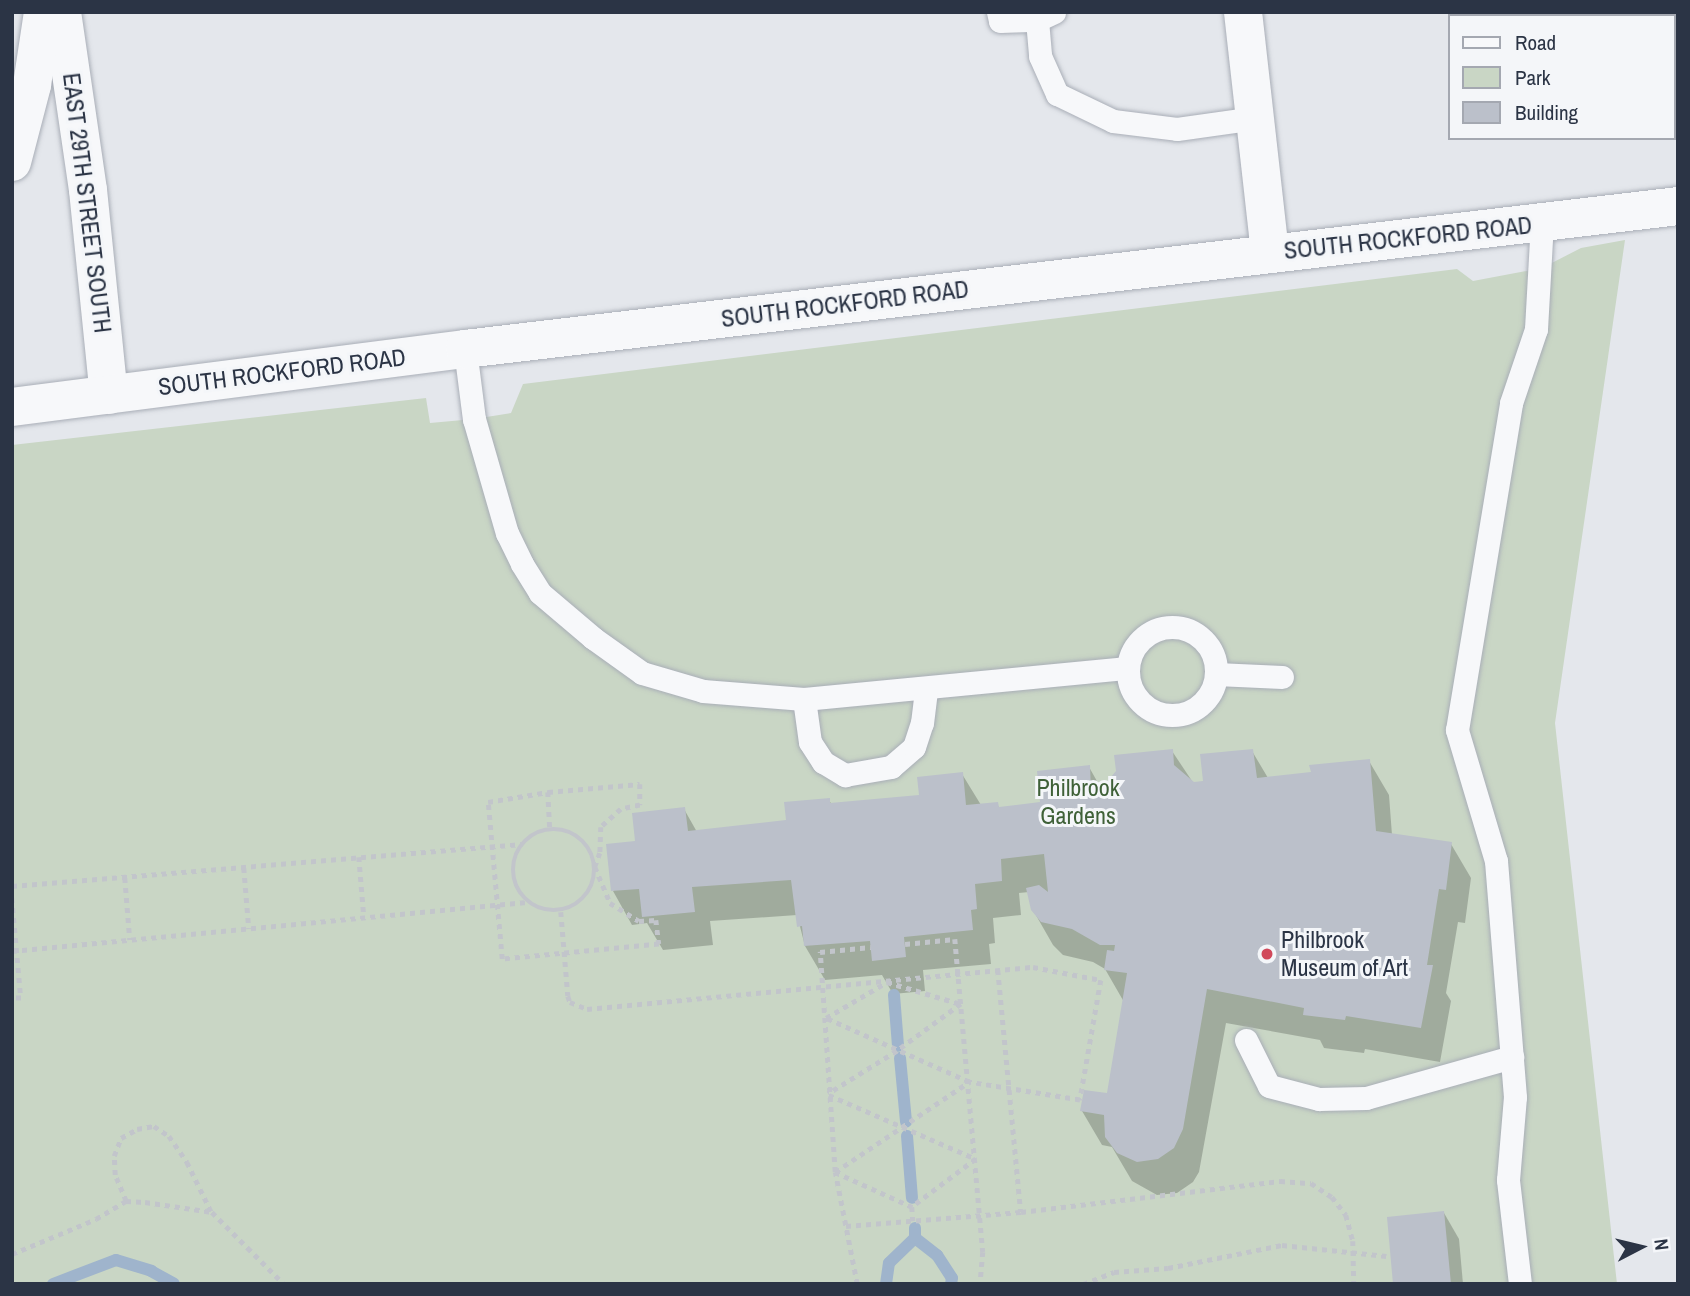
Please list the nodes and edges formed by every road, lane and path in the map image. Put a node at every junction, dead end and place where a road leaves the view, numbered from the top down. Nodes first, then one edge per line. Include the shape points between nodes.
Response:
1 (43, 12) edge
2 (62, 12) edge
3 (998, 12) edge
4 (1243, 12) edge
5 (1046, 16) edge
6 (1255, 118) junction
7 (12, 162) edge
8 (1678, 206) edge
9 (1542, 222) junction
10 (1270, 253) junction
11 (465, 349) junction
12 (109, 395) junction
13 (12, 407) edge
14 (1128, 668) junction
15 (1216, 674) junction
16 (1282, 677) dead end
17 (926, 688) junction
18 (804, 699) junction
19 (548, 792) junction
20 (550, 829) junction
21 (522, 844) junction
22 (491, 846) junction
23 (359, 857) junction
24 (595, 866) junction
25 (244, 868) junction
26 (125, 878) junction
27 (12, 886) edge
28 (12, 898) edge
29 (527, 902) junction
30 (496, 906) junction
31 (561, 912) junction
32 (364, 918) junction
33 (249, 929) junction
34 (130, 940) junction
35 (905, 944) dead end
36 (871, 947) dead end
37 (14, 951) edge
38 (565, 952) junction
39 (998, 970) junction
40 (958, 975) junction
41 (887, 982) junction
42 (822, 988) junction
43 (12, 998) edge
44 (961, 1004) junction
45 (825, 1018) junction
46 (1246, 1040) dead end
47 (897, 1051) junction
48 (1512, 1057) junction
49 (969, 1082) junction
50 (1009, 1088) junction
51 (828, 1094) junction
52 (903, 1127) junction
53 (976, 1159) junction
54 (835, 1172) junction
55 (126, 1201) junction
56 (912, 1207) junction
57 (212, 1212) junction
58 (1021, 1212) junction
59 (980, 1215) junction
60 (913, 1222) junction
61 (846, 1226) junction
62 (1352, 1251) junction
63 (12, 1254) edge
64 (1386, 1256) dead end
65 (284, 1284) edge
66 (857, 1284) edge
67 (980, 1284) edge
68 (1083, 1284) edge
69 (1354, 1284) edge
70 (1520, 1284) edge

1 - 7 street, EAST 29TH STREET SOUTH via 32,85
2 - 12 street, EAST 29TH STREET SOUTH via 88,190
3 - 5 lane via 1000,21
4 - 6 street
5 - 6 lane via 1040,56 1057,94 1113,121 1177,129
6 - 10 street
8 - 9 street, SOUTH ROCKFORD ROAD
9 - 10 street, SOUTH ROCKFORD ROAD
9 - 48 lane via 1536,329 1511,403 1457,730 1496,861
10 - 11 street, SOUTH ROCKFORD ROAD
11 - 12 street, SOUTH ROCKFORD ROAD
11 - 18 lane via 474,419 507,533 540,593 642,673 703,691
12 - 13 street, SOUTH ROCKFORD ROAD
14 - 15 lane via 1140,640 1165,627 1179,628 1204,641
14 - 15 lane via 1133,692 1142,705 1170,716 1198,708 1208,697
14 - 17 lane
15 - 16 lane
17 - 18 lane
17 - 18 lane via 914,747 891,767 845,775 822,762 810,742
19 - 20 path
19 - 22 path via 488,802
19 - 24 path via 640,784 640,805 621,809 601,827
20 - 21 path
20 - 24 path via 563,830 585,843
21 - 22 path
21 - 29 path via 512,868
22 - 23 path
22 - 30 path
23 - 25 path
23 - 32 path
24 - 31 path via 589,892
24 - 38 path via 610,903 639,921 656,920 659,944
25 - 26 path
25 - 33 path
26 - 27 path
26 - 34 path
28 - 37 path
29 - 30 path
29 - 31 path
30 - 32 path
30 - 38 path via 502,958
31 - 38 path
32 - 33 path
33 - 34 path
34 - 37 path
35 - 40 path via 955,939
36 - 42 path via 820,952
37 - 43 path via 21,998
38 - 42 path via 570,1002 587,1009
39 - 40 path
39 - 50 path
39 - 50 path via 1033,967 1101,980 1080,1100
40 - 41 path
40 - 44 path
41 - 42 path
41 - 44 path
41 - 45 path
42 - 45 path
44 - 47 path
44 - 49 path
45 - 47 path
45 - 51 path
46 - 48 lane via 1269,1086 1319,1100 1366,1098
47 - 49 path
47 - 51 path
48 - 70 lane via 1515,1097 1508,1180
49 - 50 path
49 - 52 path
49 - 53 path
50 - 58 path
51 - 52 path
51 - 54 path
52 - 53 path
52 - 54 path
53 - 56 path
53 - 59 path
54 - 56 path
54 - 61 path
55 - 57 path
55 - 57 path via 115,1175 114,1156 121,1138 154,1126 169,1136 187,1162
55 - 63 path via 96,1219
56 - 60 path
57 - 65 path
58 - 59 path
58 - 62 path via 1280,1181 1311,1183 1346,1215
59 - 60 path
59 - 67 path
60 - 61 path
61 - 66 path
62 - 64 path
62 - 68 path via 1282,1245 1168,1268 1114,1272
62 - 69 path

